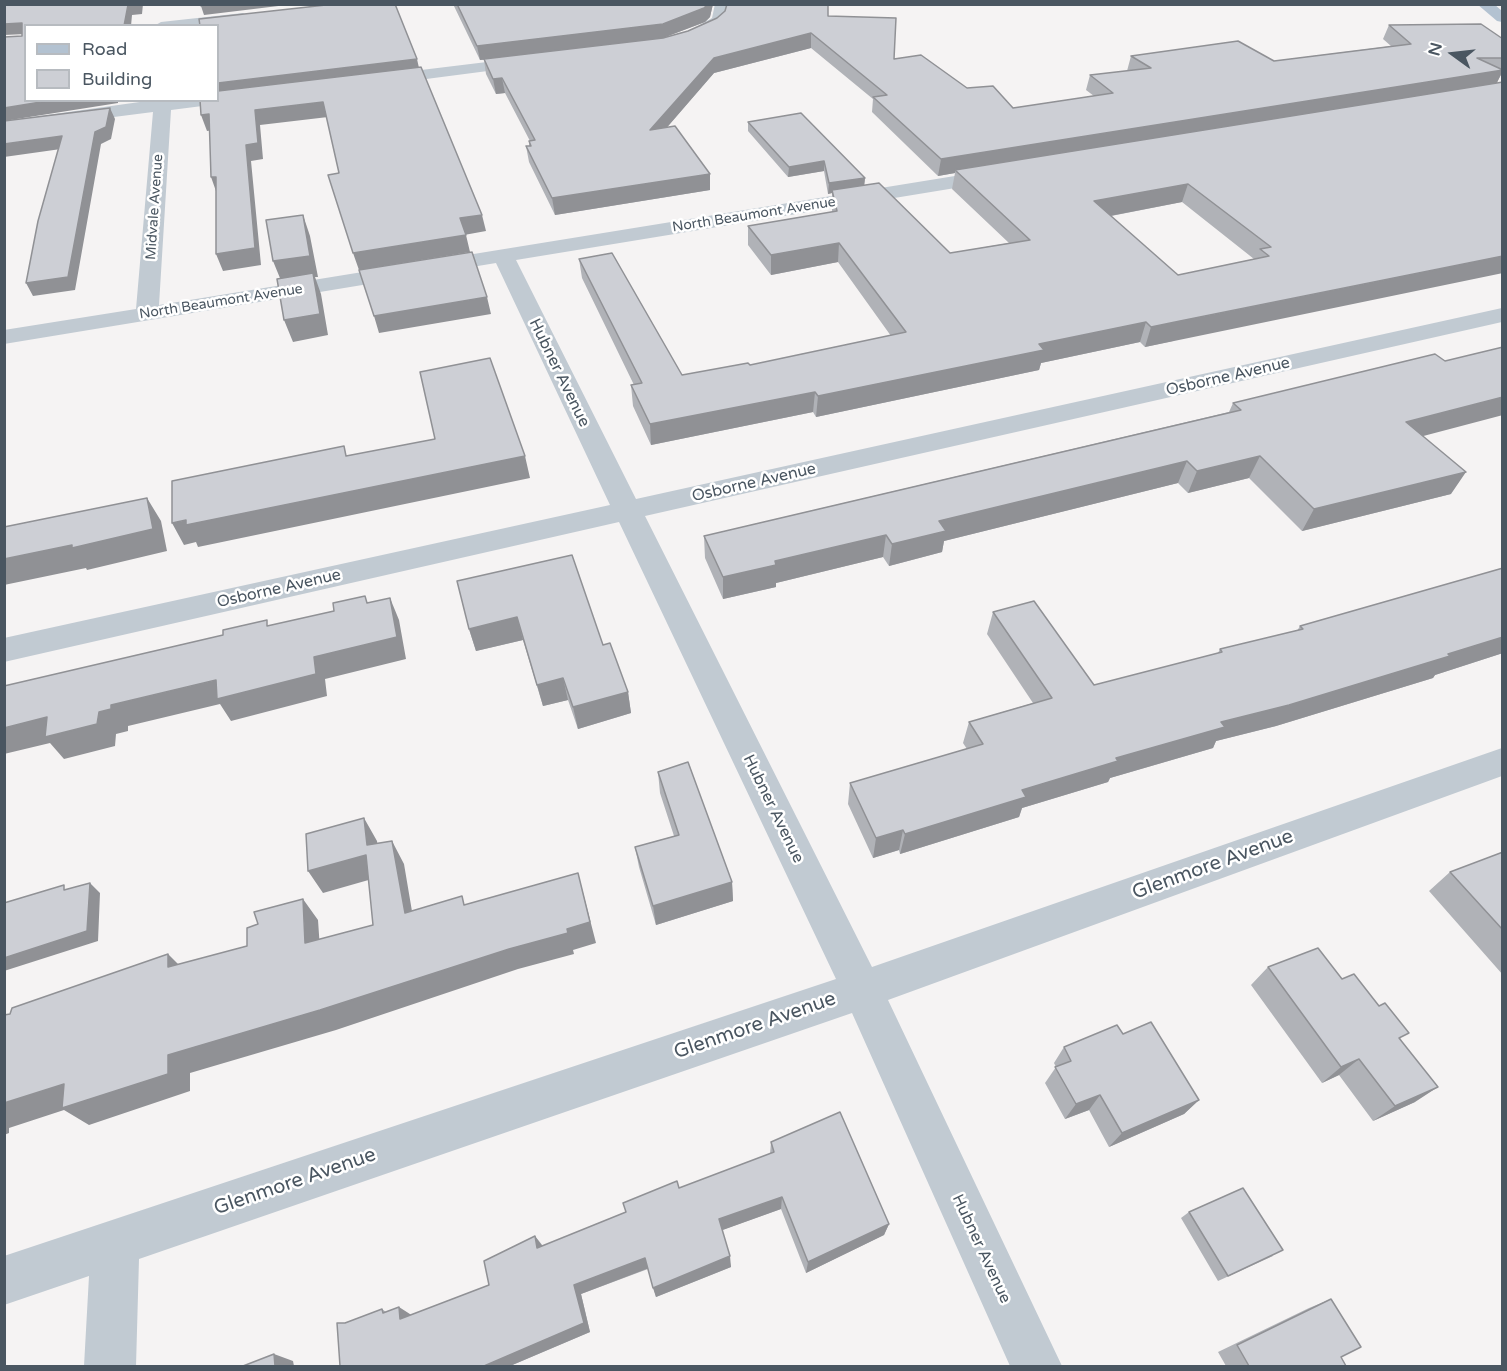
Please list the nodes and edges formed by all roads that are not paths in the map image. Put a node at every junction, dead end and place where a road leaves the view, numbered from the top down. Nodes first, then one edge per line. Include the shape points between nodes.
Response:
1 (722, 4) edge
2 (1484, 4) edge
3 (261, 15) edge
4 (1503, 18) edge
5 (178, 24) edge
6 (674, 42) edge
7 (547, 60) edge
8 (359, 83) edge
9 (182, 102) edge
10 (163, 103) edge
11 (4, 126) edge
12 (1014, 172) edge
13 (503, 256) junction
14 (147, 314) junction
15 (1503, 315) edge
16 (4, 337) edge
17 (626, 511) junction
18 (4, 650) edge
19 (1503, 762) edge
20 (862, 990) junction
21 (115, 1243) junction
22 (4, 1281) edge
23 (110, 1366) edge
24 (1036, 1366) edge

1 - 6 street via 719,20 711,27
2 - 4 main road
3 - 5 street
7 - 8 street
9 - 10 street
10 - 11 street
10 - 14 street, Midvale Avenue
12 - 13 street, North Beaumont Avenue
13 - 14 street, North Beaumont Avenue
13 - 17 street, Hubner Avenue
14 - 16 street, North Beaumont Avenue
15 - 17 street, Osborne Avenue
17 - 18 street, Osborne Avenue
17 - 20 street, Hubner Avenue
19 - 20 street, Glenmore Avenue
20 - 21 street, Glenmore Avenue
20 - 24 street, Hubner Avenue
21 - 22 street, Glenmore Avenue
21 - 23 street

